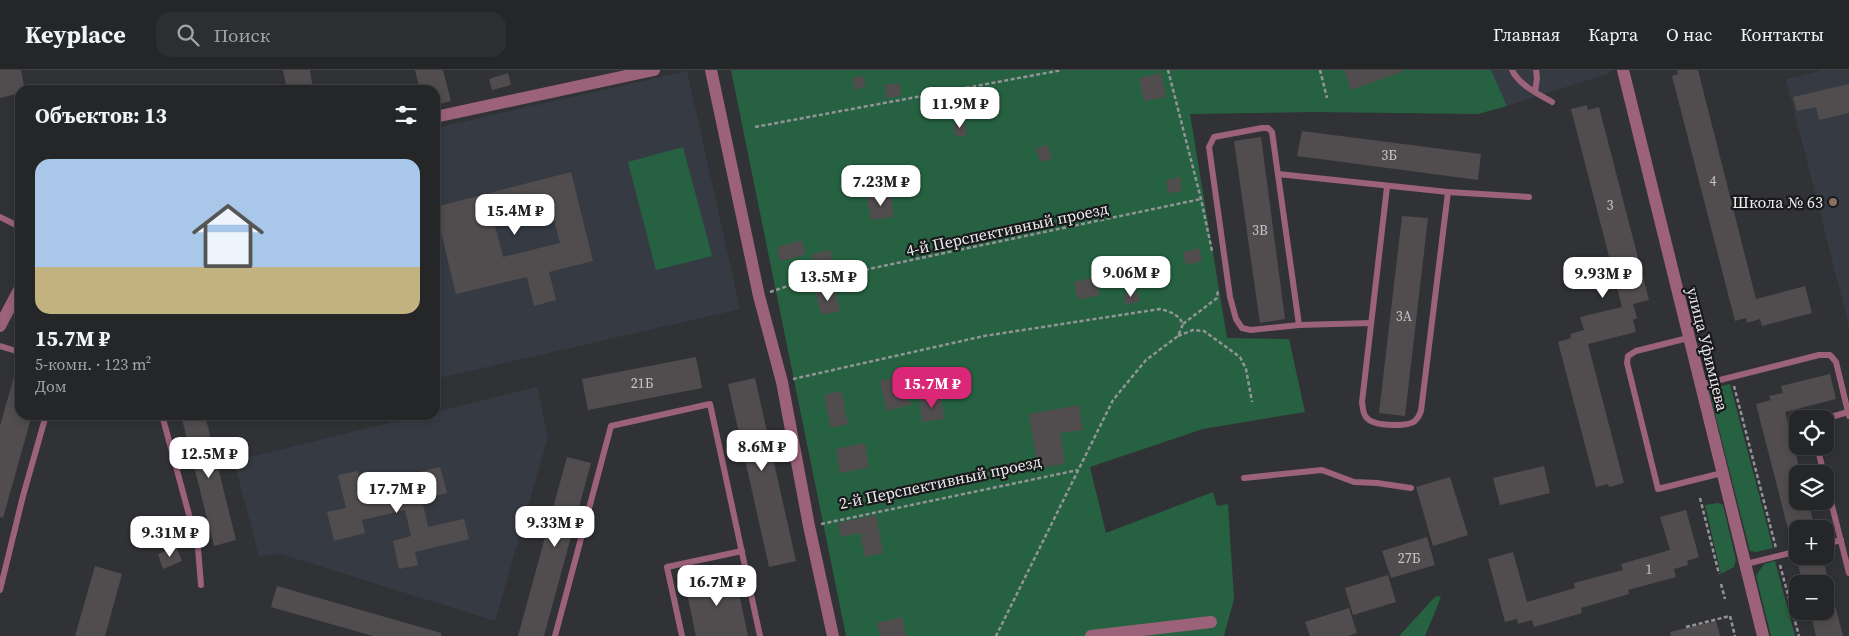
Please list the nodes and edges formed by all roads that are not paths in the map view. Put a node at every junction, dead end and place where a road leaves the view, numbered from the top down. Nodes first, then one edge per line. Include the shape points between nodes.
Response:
1 (654, 70) edge
2 (711, 70) edge
3 (1512, 70) edge
4 (1536, 70) edge
5 (1623, 70) edge
6 (1535, 92) junction
7 (1552, 102) dead end
8 (440, 116) edge
9 (1278, 174) junction
10 (1387, 186) junction
11 (1448, 192) junction
12 (1529, 198) dead end
13 (0, 217) edge
14 (15, 224) edge
15 (15, 298) edge
16 (1371, 323) junction
17 (1300, 325) junction
18 (0, 326) edge
19 (1688, 338) junction
20 (0, 346) edge
21 (15, 350) edge
22 (1700, 385) junction
23 (1848, 414) edge
24 (1834, 417) edge
25 (45, 420) edge
26 (163, 420) edge
27 (1722, 473) junction
28 (1244, 478) dead end
29 (1411, 488) dead end
30 (1833, 510) edge
31 (1841, 540) junction
32 (1834, 542) edge
33 (742, 551) junction
34 (1789, 553) edge
35 (1746, 564) junction
36 (1849, 573) edge
37 (201, 584) dead end
38 (0, 590) edge
39 (1211, 622) dead end
40 (555, 636) edge
41 (682, 636) edge
42 (760, 636) edge
43 (833, 636) edge
44 (1091, 636) edge
45 (1763, 636) edge

1 - 8 street
2 - 43 street via 759,296 782,382
3 - 6 lane
4 - 6 lane
5 - 19 street, улица Уфимцева
6 - 7 lane
9 - 10 lane
9 - 17 lane
9 - 17 lane via 1272,132 1268,128 1214,137 1209,148 1236,319 1242,328 1251,330
10 - 11 lane
10 - 16 lane
11 - 12 lane
11 - 16 lane via 1421,411 1417,420 1409,425 1384,424 1370,420 1363,413
13 - 14 lane
15 - 18 street
16 - 17 lane
19 - 22 street, улица Уфимцева
19 - 27 lane via 1628,356 1627,363 1658,489
20 - 21 lane
22 - 23 lane via 1830,355 1836,362
22 - 27 street, улица Уфимцева
23 - 24 lane
25 - 38 lane
26 - 37 lane via 198,548
27 - 35 street, улица Уфимцева
28 - 29 lane via 1322,470 1354,482
30 - 31 lane
31 - 32 lane
31 - 36 lane
33 - 40 lane via 710,404 611,426
33 - 41 lane via 667,567
33 - 42 lane
34 - 35 lane
35 - 45 street, улица Уфимцева
39 - 44 street

